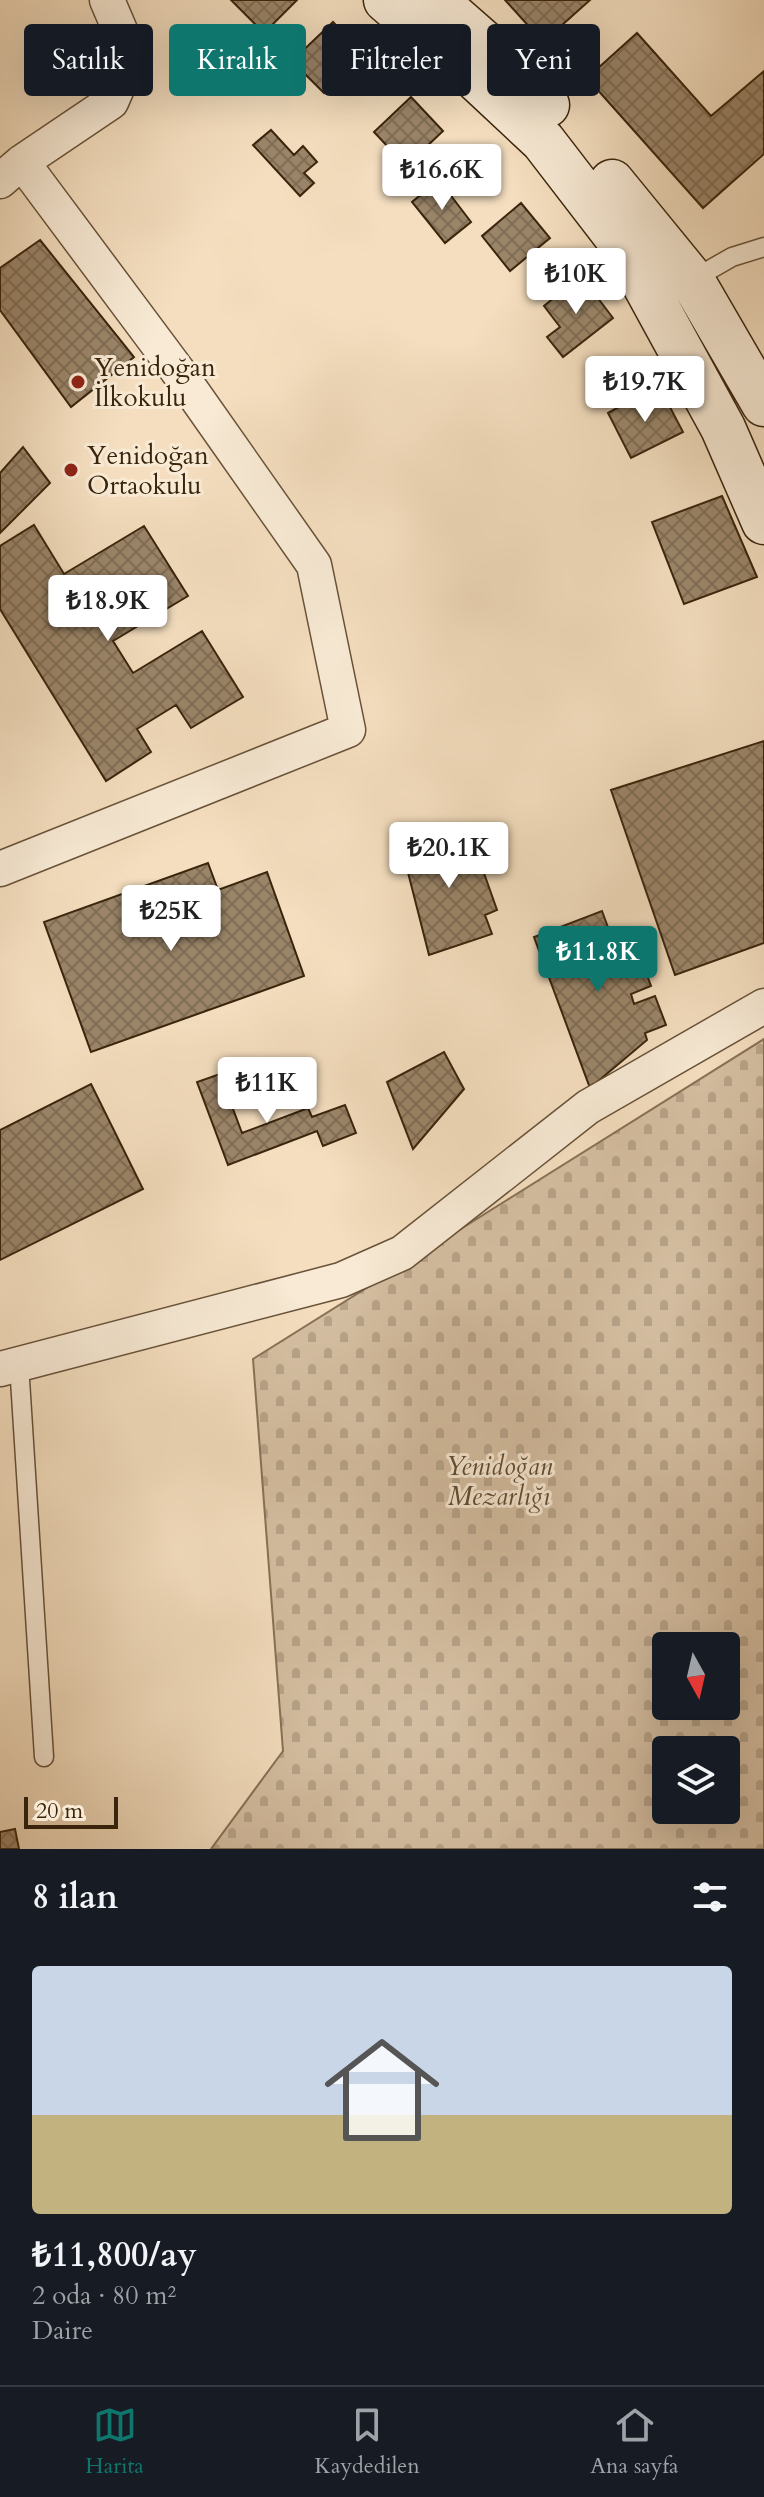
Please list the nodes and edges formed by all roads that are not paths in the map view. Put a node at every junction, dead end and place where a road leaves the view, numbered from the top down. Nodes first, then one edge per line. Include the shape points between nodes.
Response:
1 (107, 0) edge
2 (386, 0) edge
3 (435, 0) edge
4 (11, 172) edge
5 (764, 247) edge
6 (692, 280) junction
7 (764, 404) edge
8 (764, 522) edge
9 (0, 869) edge
10 (764, 1006) edge
11 (10, 1366) edge
12 (44, 1757) dead end

1 - 4 street via 131,56 111,102
2 - 8 main road via 543,141 623,245 723,428
3 - 6 main road via 556,113
4 - 9 street via 177,370 314,565 348,730
5 - 6 lane via 732,257
6 - 7 main road
10 - 11 street via 588,1107 402,1253 341,1280
11 - 12 lane

